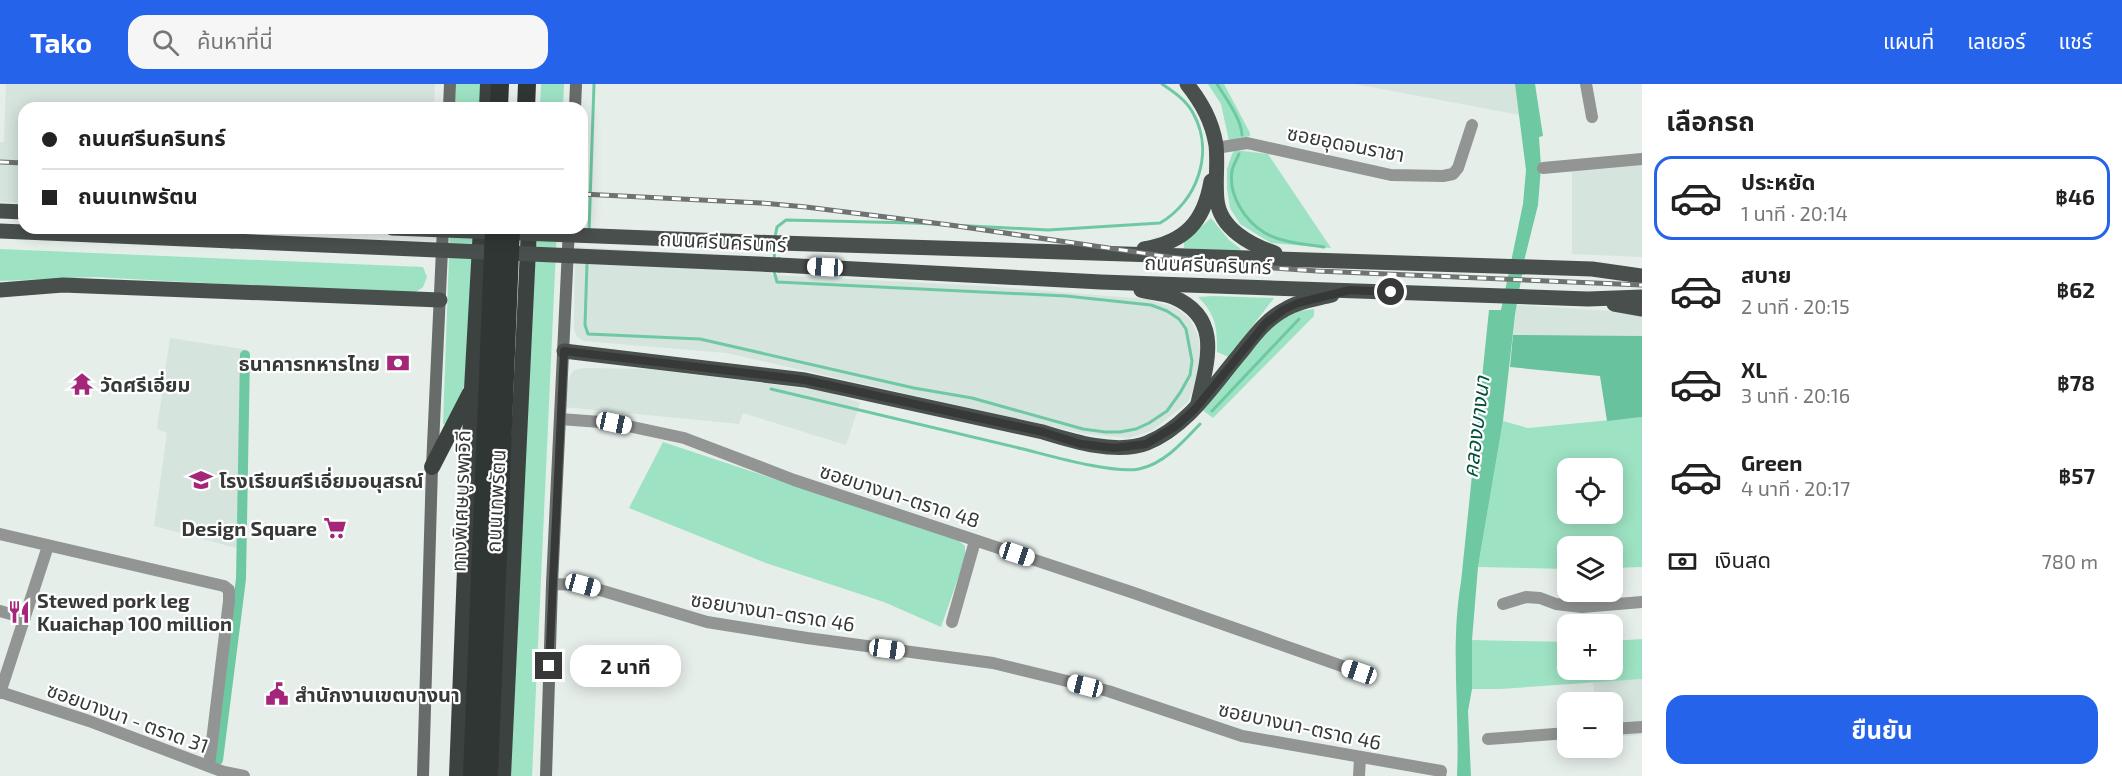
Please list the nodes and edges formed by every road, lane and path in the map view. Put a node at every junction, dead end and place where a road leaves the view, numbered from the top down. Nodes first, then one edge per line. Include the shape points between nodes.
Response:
1 (450, 84) edge
2 (488, 84) edge
3 (500, 84) edge
4 (517, 84) edge
5 (527, 84) edge
6 (535, 84) edge
7 (576, 84) edge
8 (1187, 84) edge
9 (1586, 84) edge
10 (449, 102) edge
11 (487, 102) edge
12 (499, 102) edge
13 (516, 102) edge
14 (526, 102) edge
15 (534, 102) edge
16 (575, 102) edge
17 (1592, 117) dead end
18 (1472, 125) dead end
19 (1216, 153) junction
20 (1642, 159) edge
21 (1543, 168) dead end
22 (0, 211) edge
23 (18, 212) edge
24 (0, 231) edge
25 (18, 232) edge
26 (70, 234) edge
27 (443, 234) edge
28 (481, 234) edge
29 (494, 234) edge
30 (511, 234) edge
31 (521, 234) edge
32 (529, 234) edge
33 (547, 234) edge
34 (569, 234) edge
35 (1115, 253) junction
36 (1290, 258) junction
37 (1642, 266) edge
38 (1592, 269) junction
39 (1642, 276) edge
40 (1101, 282) junction
41 (1350, 290) junction
42 (1, 292) edge
43 (1642, 297) edge
44 (1588, 299) junction
45 (440, 300) junction
46 (1642, 309) edge
47 (564, 351) junction
48 (472, 389) junction
49 (1197, 406) junction
50 (560, 419) junction
51 (432, 467) junction
52 (0, 534) edge
53 (975, 541) junction
54 (48, 546) junction
55 (552, 584) junction
56 (1642, 602) edge
57 (1503, 604) dead end
58 (0, 611) edge
59 (25, 618) junction
60 (952, 622) dead end
61 (1359, 672) dead end
62 (0, 692) edge
63 (1642, 727) edge
64 (1623, 728) edge
65 (1557, 734) edge
66 (1488, 739) dead end
67 (1360, 758) junction
68 (209, 766) junction
69 (244, 776) edge
70 (423, 776) edge
71 (457, 776) edge
72 (472, 776) edge
73 (489, 776) edge
74 (501, 776) edge
75 (546, 776) edge
76 (1359, 776) edge
77 (1440, 776) edge

1 - 10 main road
2 - 11 highway
3 - 12 highway
4 - 13 highway
5 - 14 highway
6 - 15 highway
7 - 16 main road
8 - 19 main road via 1207,112
9 - 17 street
18 - 19 street, ซอยอุดอนราชา via 1458,168 1443,176 1391,175 1247,143
19 - 35 main road via 1208,197 1190,231 1157,247
19 - 36 main road via 1217,202 1224,220 1256,247
20 - 21 street
22 - 23 main road
24 - 25 main road, ถนนศรีนครินทร์, bridge
26 - 40 main road, ถนนศรีนครินทร์, bridge
27 - 45 main road
28 - 48 highway, ถนนเทพรัตน
29 - 72 highway, ทางพิเศษบูรพาวิถี, bridge
30 - 73 highway, ทางพิเศษบูรพาวิถี, bridge
31 - 74 highway, bridge
32 - 74 highway, ถนนเทพรัตน
33 - 35 main road, ถนนศรีนครินทร์, bridge
34 - 47 main road
35 - 36 main road, ถนนศรีนครินทร์
36 - 38 main road, ถนนศรีนครินทร์
37 - 38 main road, ถนนศรีนครินทร์
38 - 39 main road, ถนนศรีนครินทร์
40 - 41 main road, ถนนศรีนครินทร์
40 - 49 main road via 1172,297 1197,311 1207,332 1209,355
41 - 44 main road, ถนนศรีนครินทร์
41 - 49 main road via 1283,310 1265,324
42 - 45 main road via 63,285
43 - 44 main road, ถนนศรีนครินทร์
44 - 46 main road, ถนนศรีนครินทร์
45 - 51 main road
47 - 49 main road via 805,380 1043,432 1081,444 1114,448 1146,444 1176,426
47 - 50 main road
48 - 51 highway
48 - 71 highway, ถนนเทพรัตน
50 - 53 street, ซอยบางนา-ตราด 48 via 614,423 684,438
50 - 55 main road
51 - 70 main road
52 - 54 street
53 - 60 street
53 - 61 street, ซอยบางนา-ตราด 48
54 - 59 street
54 - 68 street via 229,590
55 - 67 street, ซอยบางนา-ตราด 46 via 583,585 707,622 993,663 1108,692 1242,736
55 - 75 main road
56 - 57 street via 1582,607 1526,597
58 - 59 street
59 - 62 street
62 - 68 street, ซอยบางนา - ตราด 31
63 - 64 street
65 - 66 street
67 - 76 street
67 - 77 street, ซอยบางนา-ตราด 46 via 1441,771
68 - 69 street, ซอยบางนา - ตราด 31

